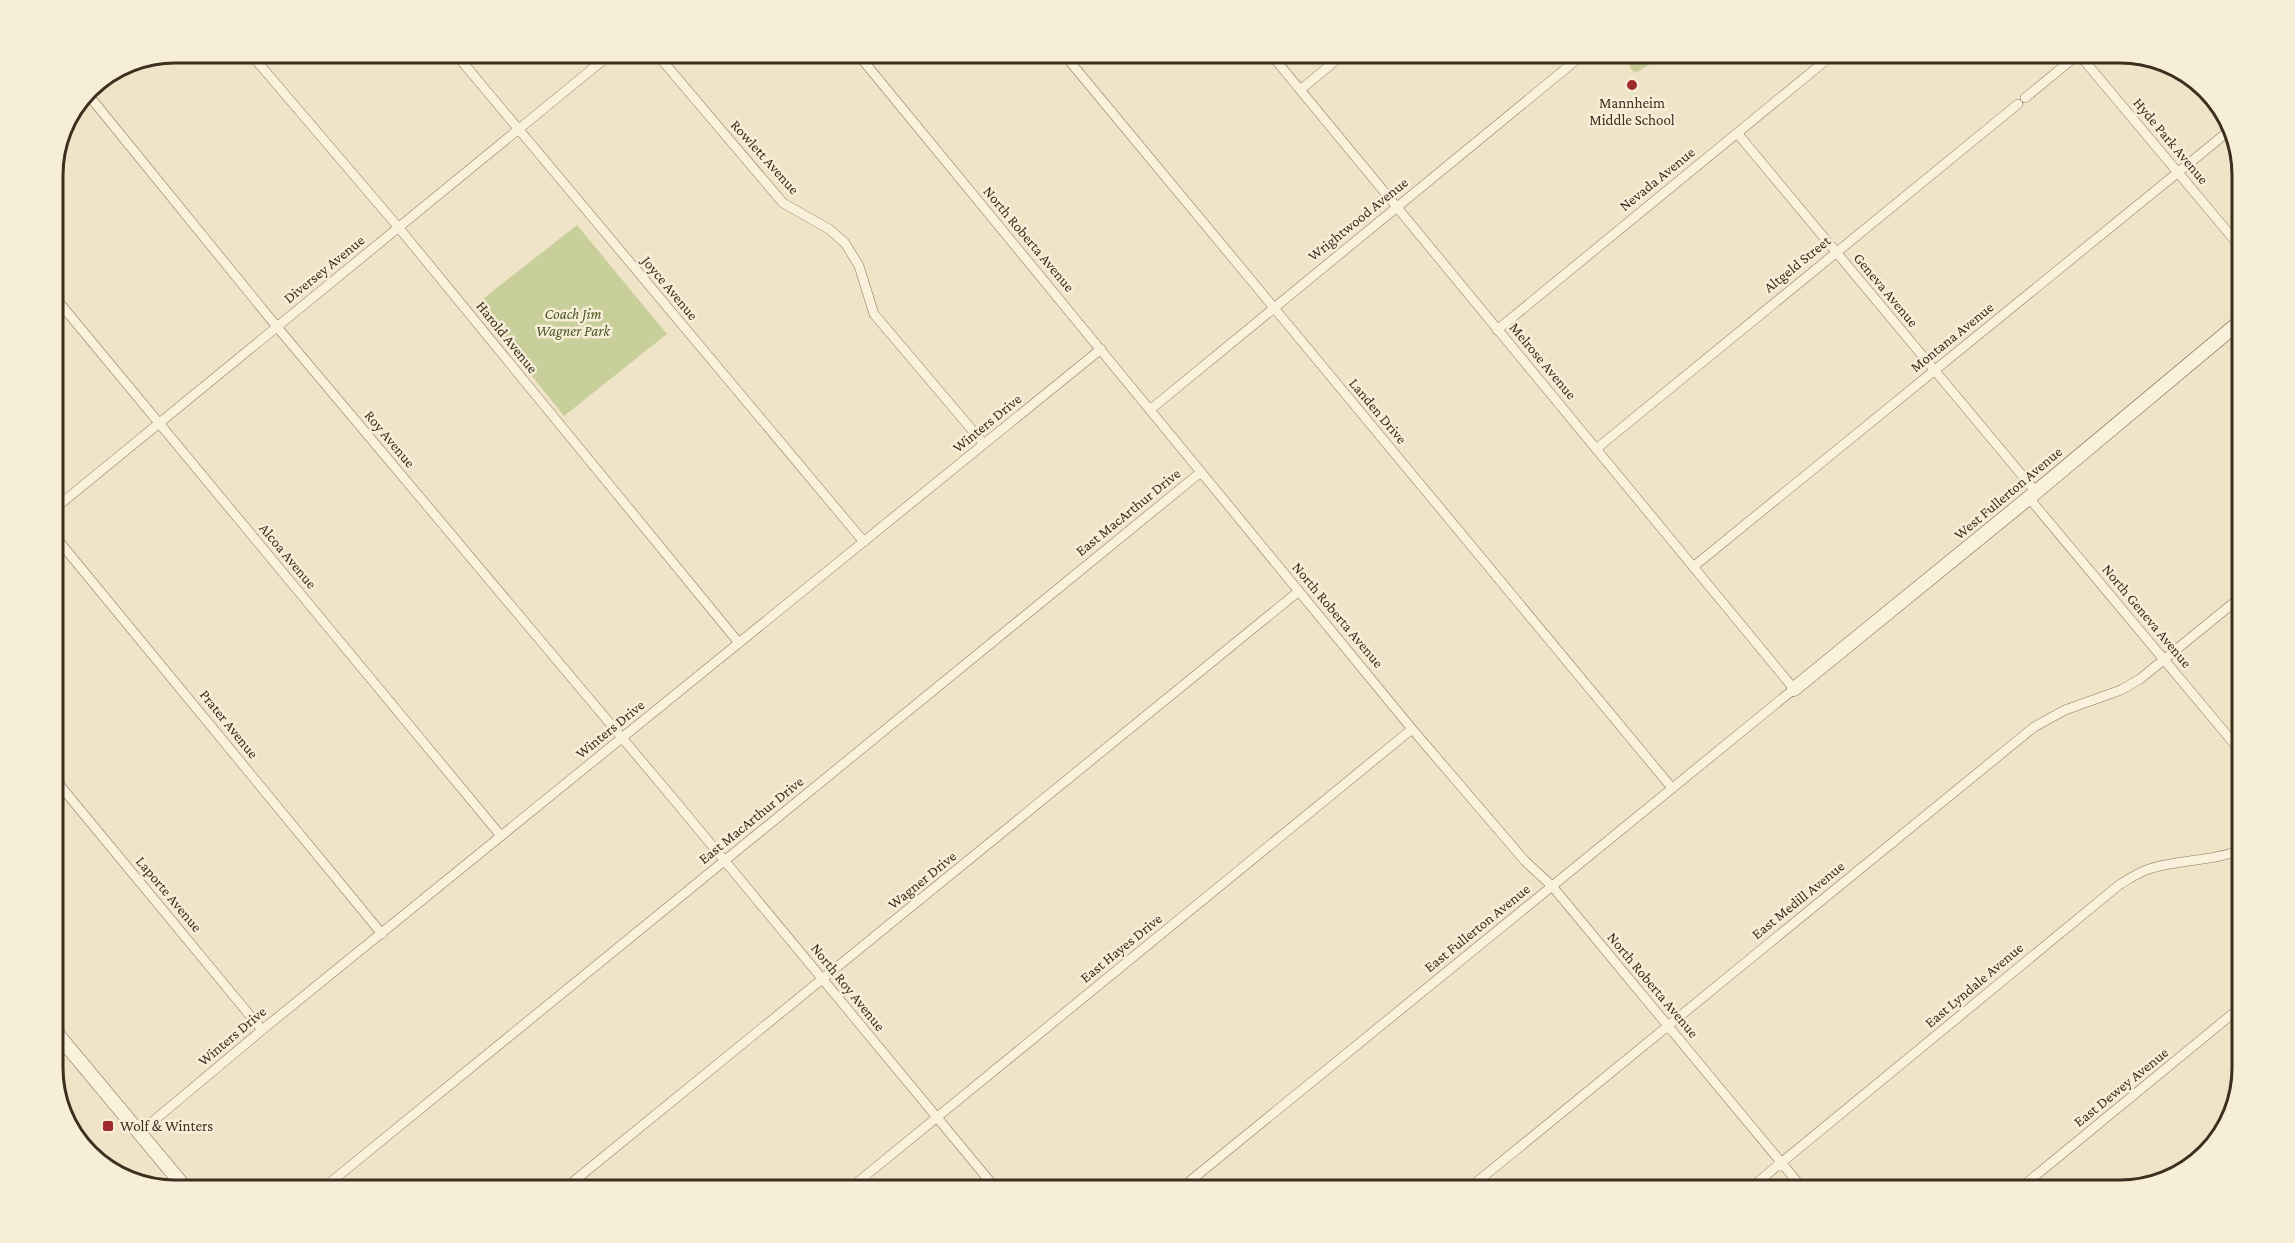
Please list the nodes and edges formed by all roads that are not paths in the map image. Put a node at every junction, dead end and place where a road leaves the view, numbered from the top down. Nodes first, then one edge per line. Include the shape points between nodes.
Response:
1 (258, 63) edge
2 (463, 63) edge
3 (600, 63) edge
4 (664, 63) edge
5 (865, 63) edge
6 (1071, 63) edge
7 (1278, 63) edge
8 (1333, 63) edge
9 (1573, 63) edge
10 (1823, 63) edge
11 (2067, 63) edge
12 (2087, 63) edge
13 (1300, 90) junction
14 (92, 100) edge
15 (517, 131) junction
16 (1737, 133) junction
17 (2224, 135) edge
18 (2177, 173) junction
19 (1396, 207) junction
20 (399, 228) junction
21 (2232, 237) edge
22 (1835, 252) junction
23 (63, 307) edge
24 (1274, 308) junction
25 (277, 327) junction
26 (2232, 328) edge
27 (1497, 330) junction
28 (1101, 349) junction
29 (1934, 371) junction
30 (1151, 409) junction
31 (158, 424) junction
32 (984, 444) junction
33 (1596, 449) junction
34 (1200, 472) junction
35 (2033, 495) junction
36 (63, 502) edge
37 (864, 542) junction
38 (63, 546) edge
39 (1693, 567) junction
40 (1299, 591) junction
41 (2232, 604) edge
42 (739, 643) junction
43 (2164, 660) junction
44 (1794, 689) junction
45 (1412, 729) junction
46 (622, 739) junction
47 (2232, 741) edge
48 (1672, 788) junction
49 (63, 789) edge
50 (675, 802) joint
51 (501, 836) junction
52 (2232, 852) edge
53 (724, 861) junction
54 (1552, 886) junction
55 (382, 934) junction
56 (822, 980) junction
57 (2232, 1014) edge
58 (1668, 1027) junction
59 (262, 1030) junction
60 (63, 1041) edge
61 (936, 1119) junction
62 (139, 1134) junction
63 (1781, 1164) junction
64 (178, 1180) edge
65 (334, 1180) edge
66 (577, 1180) edge
67 (861, 1180) edge
68 (988, 1180) edge
69 (1192, 1180) edge
70 (1480, 1180) edge
71 (1761, 1180) edge
72 (1795, 1180) edge
73 (2031, 1180) edge

1 - 20 street, Harold Avenue
2 - 15 street, Joyce Avenue
3 - 15 street, Diversey Avenue
4 - 32 street, Rowlett Avenue via 783,203 845,243 859,266 874,314
5 - 28 street, North Roberta Avenue
6 - 24 street, Landen Drive
7 - 13 street, Melrose Avenue
8 - 13 street
9 - 19 street, Wrightwood Avenue
10 - 16 street, Nevada Avenue
11 - 22 street, Altgeld Street
12 - 18 street, Hyde Park Avenue
13 - 19 street, Melrose Avenue
14 - 25 street, Roy Avenue
15 - 20 street, Diversey Avenue
15 - 37 street, Joyce Avenue
16 - 22 street, Geneva Avenue
16 - 27 street, Nevada Avenue
17 - 18 street, Montana Avenue
18 - 21 street, Hyde Park Avenue
18 - 29 street, Montana Avenue
19 - 24 street, Wrightwood Avenue
19 - 27 street, Melrose Avenue
20 - 25 street, Diversey Avenue
20 - 42 street, Harold Avenue
22 - 29 street, Geneva Avenue
22 - 33 street, Altgeld Street
23 - 31 street, Alcoa Avenue
24 - 30 street, Wrightwood Avenue
24 - 48 street, Landen Drive
25 - 31 street, Diversey Avenue
25 - 46 street, Roy Avenue
26 - 35 street, West Fullerton Avenue
27 - 33 street, Melrose Avenue
28 - 30 street, North Roberta Avenue
28 - 32 street, Winters Drive
29 - 35 street, Geneva Avenue
29 - 39 street, Montana Avenue
30 - 34 street, North Roberta Avenue
31 - 36 street, Diversey Avenue
31 - 51 street, Alcoa Avenue
32 - 37 street, Winters Drive
33 - 39 street, Melrose Avenue
34 - 40 street, North Roberta Avenue
34 - 53 street, East MacArthur Drive
35 - 43 street, North Geneva Avenue
35 - 44 street, West Fullerton Avenue
37 - 42 street, Winters Drive
38 - 55 street, Prater Avenue
39 - 44 street, Melrose Avenue
40 - 45 street, North Roberta Avenue
40 - 56 street, Wagner Drive
41 - 43 street, East Medill Avenue
42 - 46 street, Winters Drive
43 - 47 street, North Geneva Avenue
43 - 58 street, East Medill Avenue via 2121,690 2066,710 2034,727
44 - 48 street, East Fullerton Avenue
45 - 54 street, North Roberta Avenue via 1525,861
45 - 61 street, East Hayes Drive
46 - 50 street, Roy Avenue
46 - 51 street, Winters Drive
48 - 54 street, East Fullerton Avenue
49 - 59 street, Laporte Avenue
50 - 53 street, North Roy Avenue
51 - 55 street, Winters Drive
52 - 63 street, East Lyndale Avenue via 2146,869 2119,885
53 - 56 street, North Roy Avenue
53 - 65 street, East MacArthur Drive
54 - 58 street, North Roberta Avenue
54 - 69 street, East Fullerton Avenue
55 - 59 street, Winters Drive
56 - 61 street, North Roy Avenue
56 - 66 street, Wagner Drive
57 - 73 street, East Dewey Avenue
58 - 63 street, North Roberta Avenue
58 - 70 street, East Medill Avenue
59 - 62 street, Winters Drive
60 - 62 street
61 - 67 street, East Hayes Drive
61 - 68 street, North Roy Avenue
62 - 64 street
63 - 71 street, East Lyndale Avenue
63 - 72 street, North Roberta Avenue

